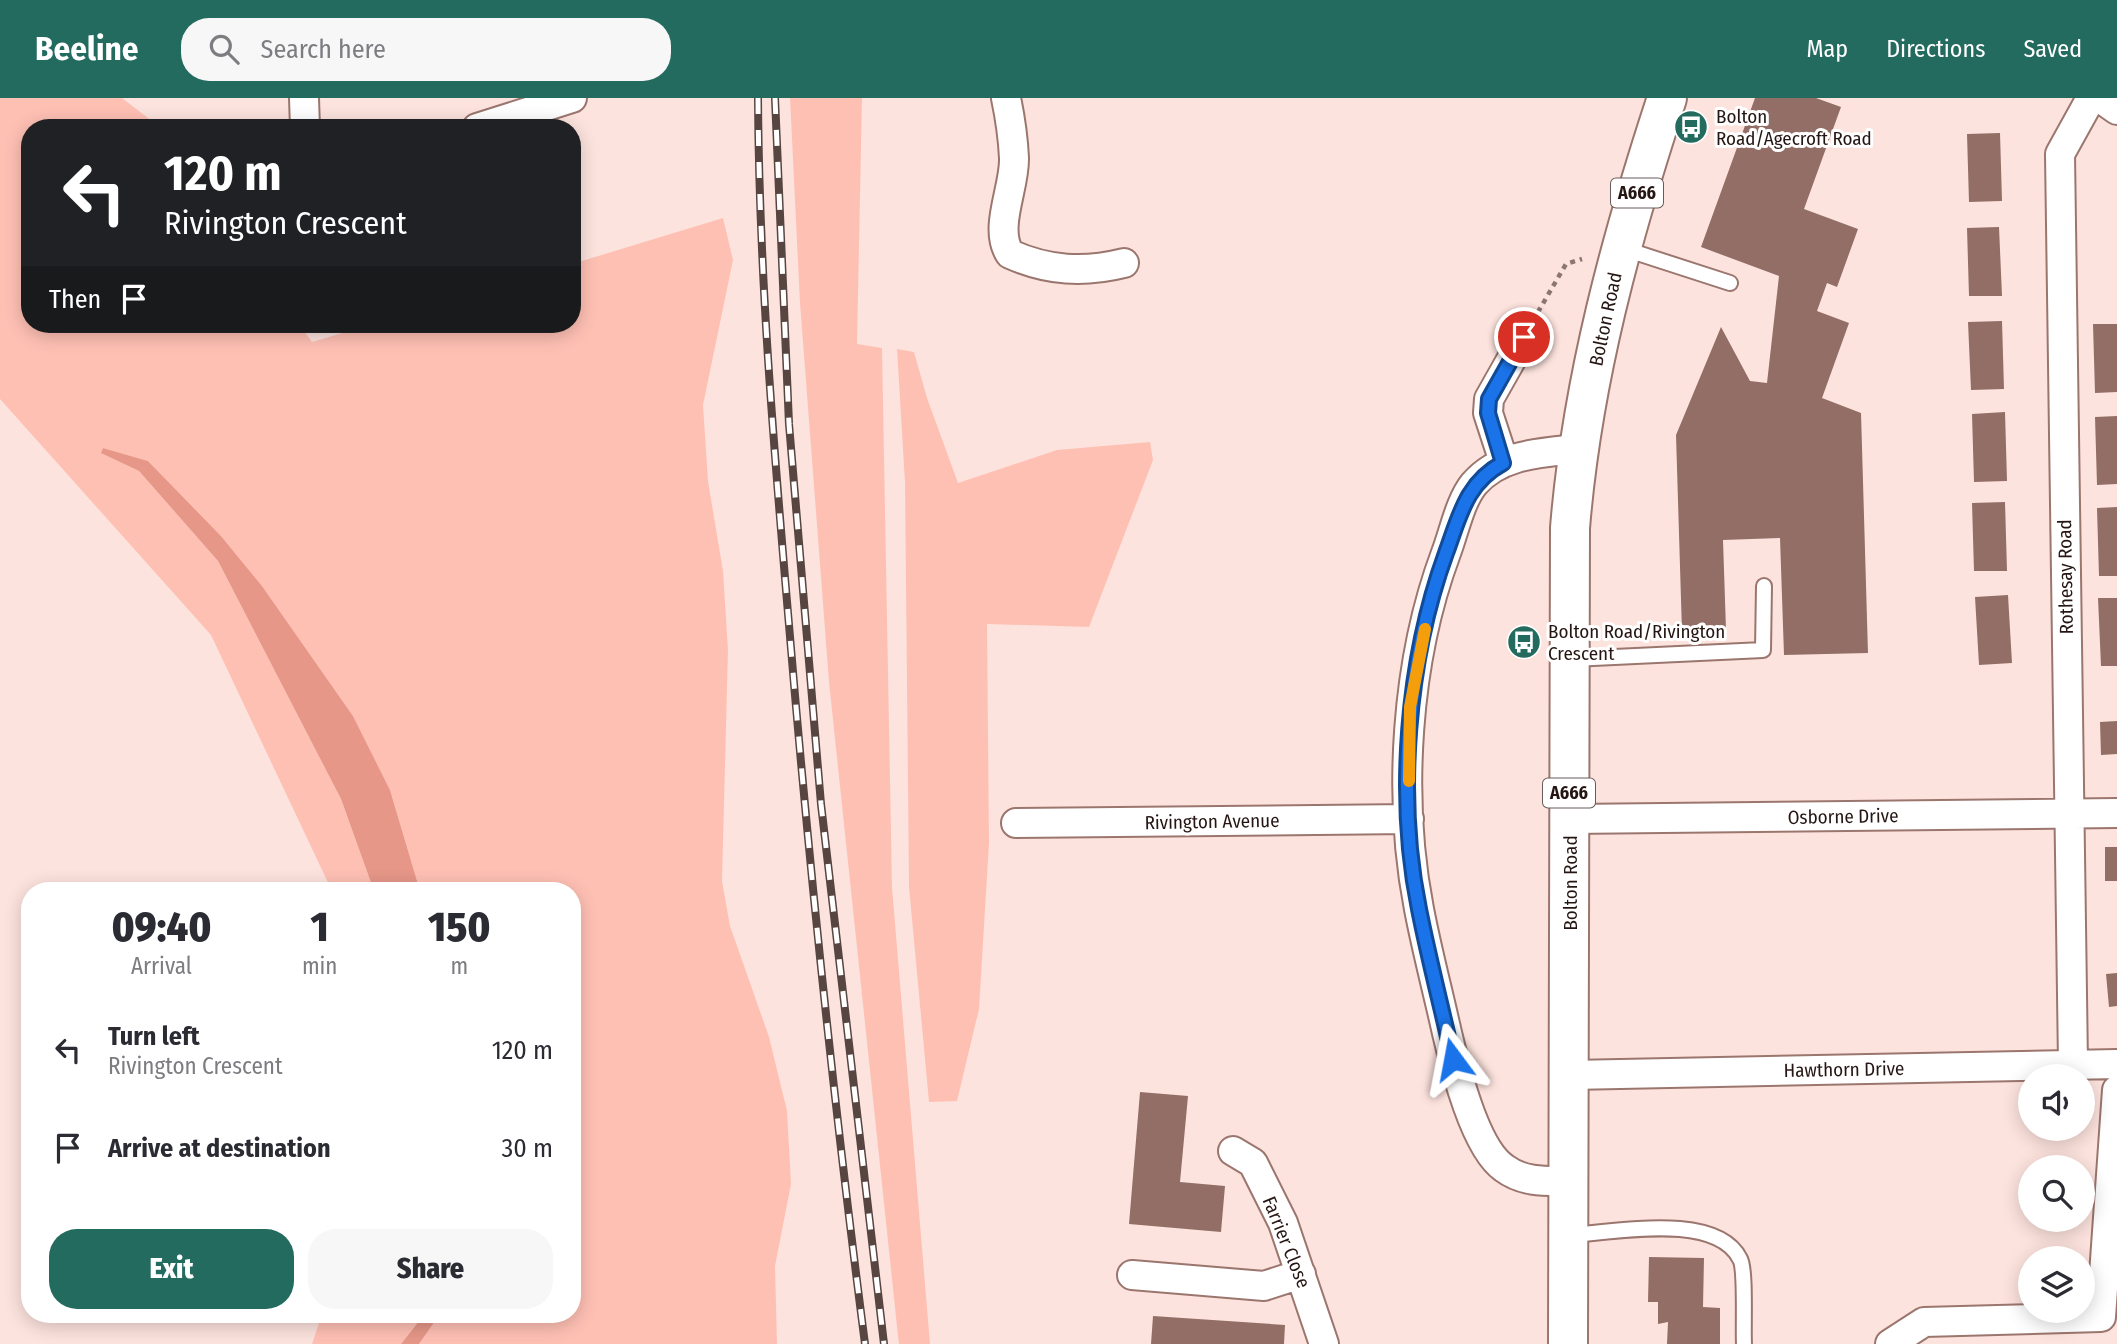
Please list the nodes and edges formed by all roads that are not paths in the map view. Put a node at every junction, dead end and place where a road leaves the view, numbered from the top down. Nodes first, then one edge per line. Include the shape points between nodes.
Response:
1 (304, 98) edge
2 (572, 98) edge
3 (1006, 98) edge
4 (1667, 98) edge
5 (2091, 98) edge
6 (2100, 98) edge
7 (2117, 110) edge
8 (305, 119) edge
9 (506, 119) edge
10 (1620, 248) junction
11 (1124, 263) dead end
12 (1730, 283) dead end
13 (1524, 337) road end
14 (1576, 449) junction
15 (1503, 463) junction
16 (1764, 586) dead end
17 (1567, 660) junction
18 (2117, 813) edge
19 (2068, 814) junction
20 (1409, 819) junction
21 (1570, 819) junction
22 (1016, 823) dead end
23 (2074, 1064) edge
24 (2095, 1064) edge
25 (2117, 1064) edge
26 (2018, 1065) edge
27 (1571, 1075) junction
28 (2117, 1090) edge
29 (1233, 1151) dead end
30 (1570, 1181) junction
31 (1569, 1235) junction
32 (1301, 1274) junction
33 (1132, 1275) dead end
34 (1324, 1344) edge
35 (1568, 1344) edge
36 (1744, 1344) edge
37 (1890, 1344) edge

1 - 8 street
2 - 9 street
3 - 11 street via 1014,159 1003,243 1010,254 1093,271
4 - 10 main road, Bolton Road / A666
5 - 19 street, Rothesay Road via 2060,154
6 - 7 street
10 - 12 lane
10 - 14 main road, Bolton Road / A666
13 - 15 street via 1489,399 1488,413
14 - 15 street
14 - 17 main road, Bolton Road / A666
15 - 20 street via 1472,486 1431,594 1410,707
16 - 17 lane via 1763,650
17 - 21 main road, Bolton Road / A666
18 - 19 street, Osborne Drive
19 - 21 street, Osborne Drive
19 - 23 street, Rothesay Road
20 - 22 street, Rivington Avenue
20 - 30 street via 1418,907 1459,1085 1484,1142 1502,1167 1520,1178
21 - 27 main road, Bolton Road / A666
24 - 25 street, Hawthorn Drive
26 - 27 street, Hawthorn Drive
27 - 30 main road, Bolton Road / A666
28 - 37 street via 2101,1318 1924,1322
29 - 32 street, Farrier Close via 1252,1163 1283,1223
30 - 31 main road, Bolton Road / A666
31 - 35 main road, Bolton Road / A666
31 - 36 lane via 1687,1228 1725,1242 1741,1260
32 - 33 street via 1264,1286
32 - 34 street, Farrier Close

